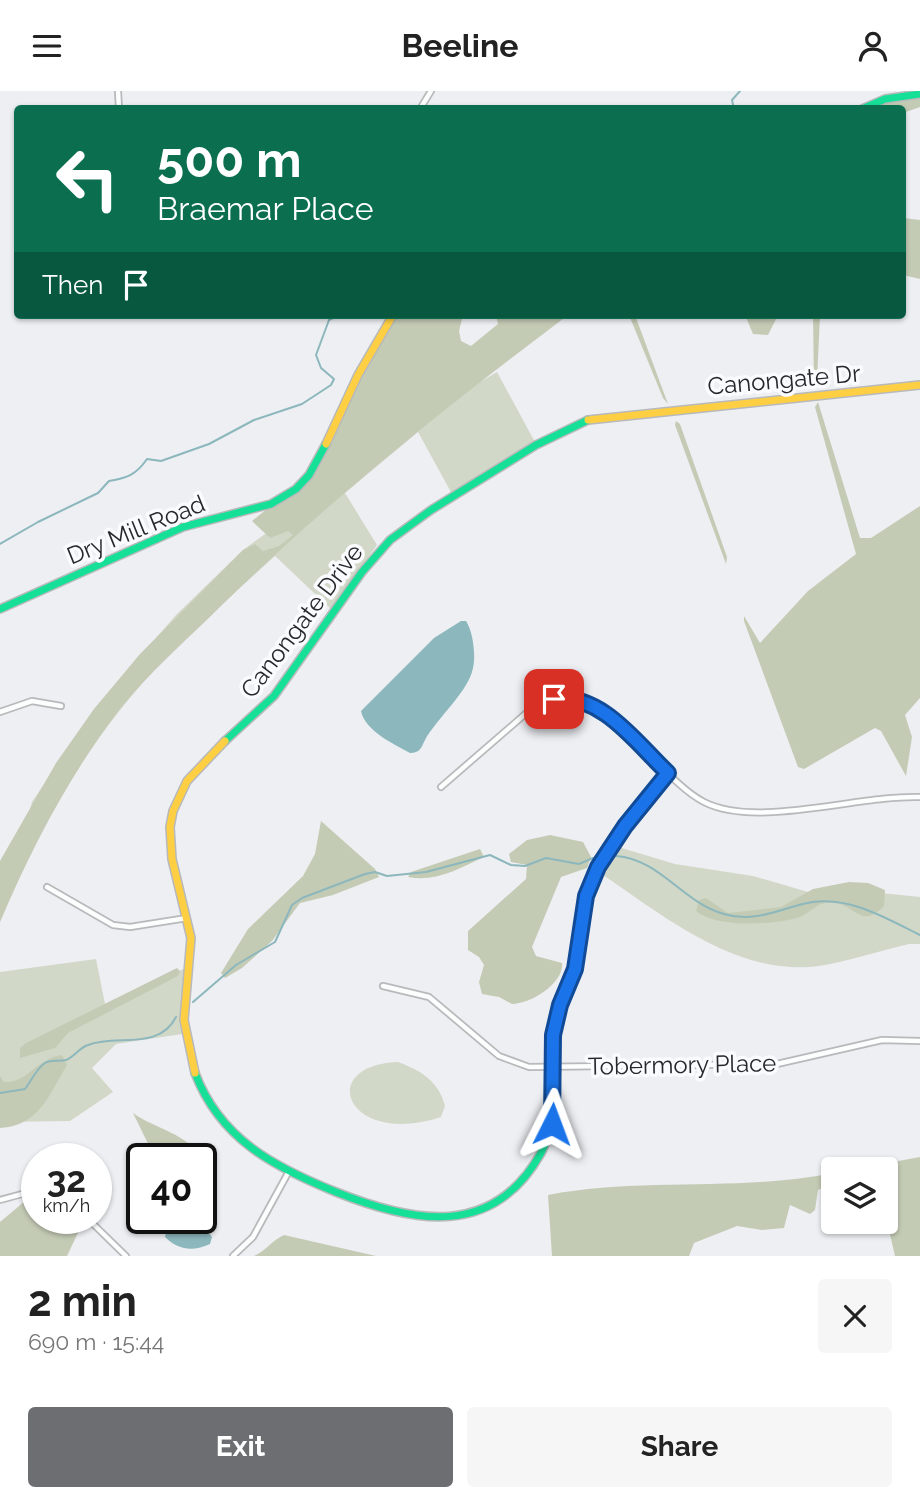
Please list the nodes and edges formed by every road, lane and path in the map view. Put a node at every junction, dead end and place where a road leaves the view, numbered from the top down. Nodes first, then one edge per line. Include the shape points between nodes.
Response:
1 (920, 94) edge
2 (871, 105) edge
3 (391, 319) edge
4 (920, 386) edge
5 (652, 411) joint
6 (0, 609) edge
7 (61, 706) dead end
8 (0, 712) edge
9 (668, 773) junction
10 (441, 787) dead end
11 (920, 797) edge
12 (47, 887) dead end
13 (187, 918) junction
14 (383, 986) dead end
15 (920, 1041) edge
16 (554, 1068) junction
17 (288, 1173) junction
18 (21, 1195) edge
19 (0, 1200) edge
20 (103, 1234) edge
21 (125, 1256) edge
22 (233, 1256) edge

1 - 2 street
3 - 6 street, Dry Mill Road via 358,375 323,453 296,489 271,504 183,527
4 - 5 street, Canongate Dr
5 - 13 street, Canongate Drive via 600,416 564,429 377,552 273,697 197,767 180,792 170,842
7 - 8 street via 32,701
9 - 10 street via 602,711 564,698 531,709
9 - 11 street via 703,802 741,813
9 - 16 street, Canongate Drive via 625,826 590,883 575,969 555,1025
12 - 13 street via 113,925 130,927
13 - 17 street, Canongate Drive via 192,951 184,1019 198,1081 229,1131 252,1152
14 - 16 street, Tobermory Place via 429,997 505,1060
15 - 16 street, Tobermory Place via 882,1040 777,1064
16 - 17 street, Canongate Drive via 552,1124 537,1159 515,1186 472,1212 446,1219 406,1218
17 - 22 street via 253,1237
18 - 19 street
20 - 21 street

